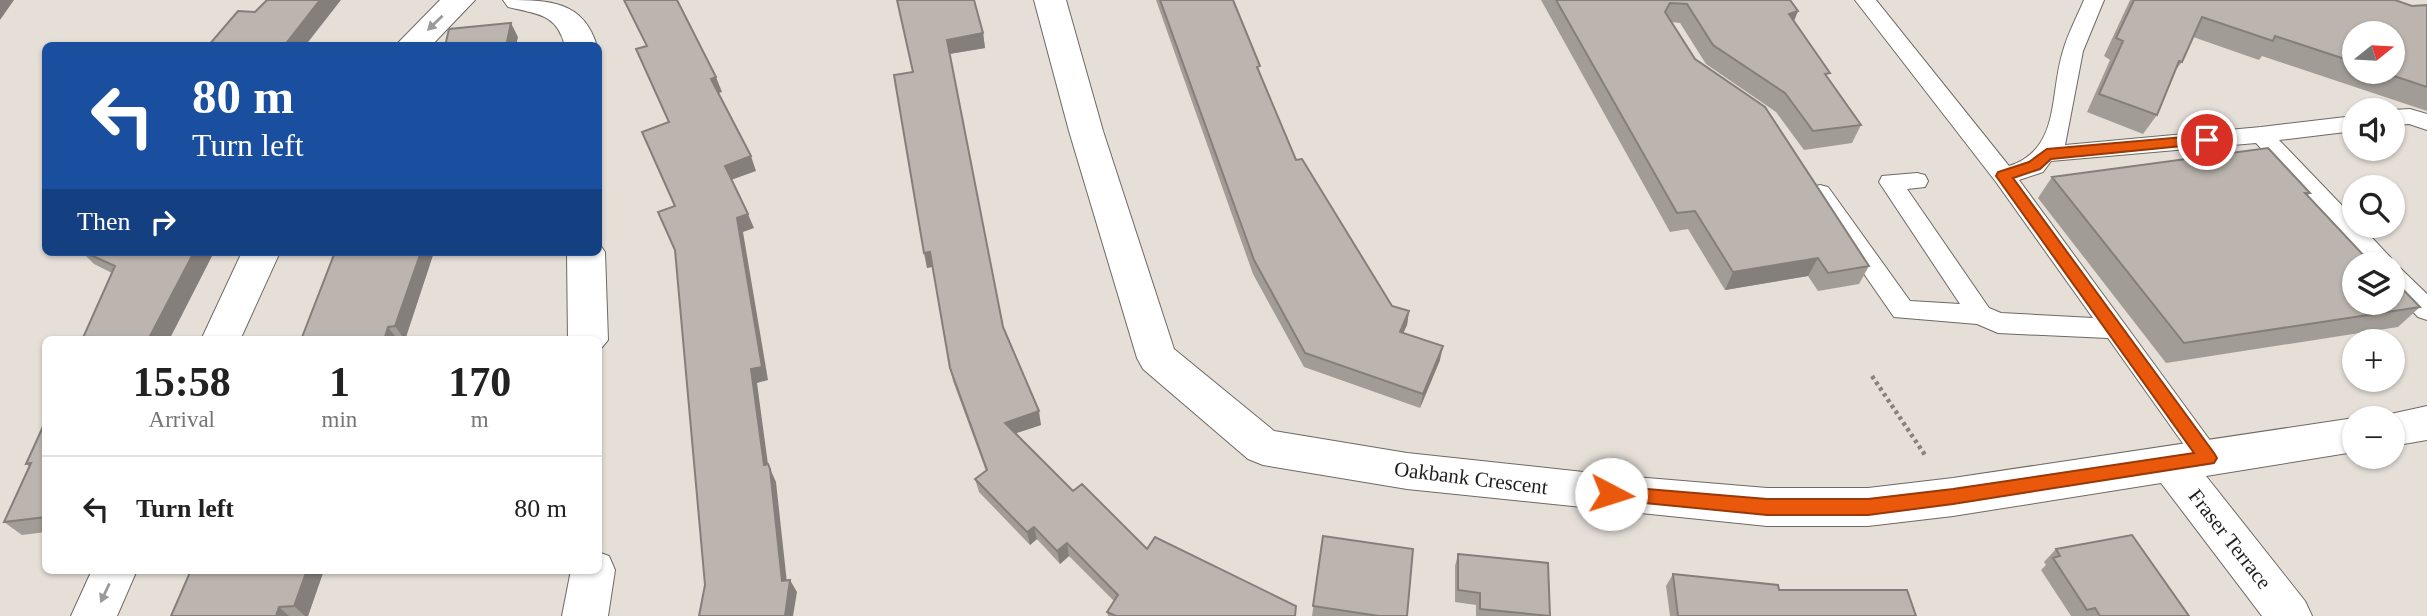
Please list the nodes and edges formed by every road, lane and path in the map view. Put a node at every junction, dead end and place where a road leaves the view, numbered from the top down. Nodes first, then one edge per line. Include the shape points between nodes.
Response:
1 (459, 0) edge
2 (519, 0) edge
3 (1050, 0) edge
4 (1865, 0) edge
5 (2094, 0) edge
6 (415, 42) edge
7 (581, 42) edge
8 (2405, 117) edge
9 (2427, 122) edge
10 (2342, 125) edge
11 (2261, 135) junction
12 (2047, 154) junction
13 (1807, 175) edge
14 (2004, 176) junction
15 (1917, 181) dead end
16 (2372, 252) edge
17 (259, 256) edge
18 (586, 256) edge
19 (2405, 287) edge
20 (2427, 310) edge
21 (1980, 315) junction
22 (2117, 330) junction
23 (222, 336) edge
24 (588, 336) edge
25 (1872, 376) dead end
26 (2427, 423) edge
27 (2405, 427) edge
28 (2342, 437) edge
29 (2190, 460) junction
30 (1953, 497) junction
31 (113, 574) edge
32 (592, 574) edge
33 (94, 616) edge
34 (585, 616) edge
35 (2289, 616) edge

1 -> 6 street
2 - 7 street via 568,15
3 - 30 street, Oakbank Crescent via 1157,358 1263,447 1407,471 1767,507 1868,507
4 - 14 lane
5 - 12 lane via 2073,51 2056,141
8 - 9 lane
10 - 11 lane
11 - 12 lane
11 - 16 lane
12 - 14 lane via 2035,166
13 - 21 lane via 1903,310
14 - 22 lane
15 - 21 lane via 1884,183
17 - 23 street
18 - 24 street
19 - 20 lane
21 - 22 lane via 1998,323
22 - 29 lane
25 - 30 path
26 - 27 street
28 - 29 street, Oakbank Crescent
29 - 30 street, Oakbank Crescent
29 - 35 street, Fraser Terrace
31 -> 33 street
32 - 34 street

